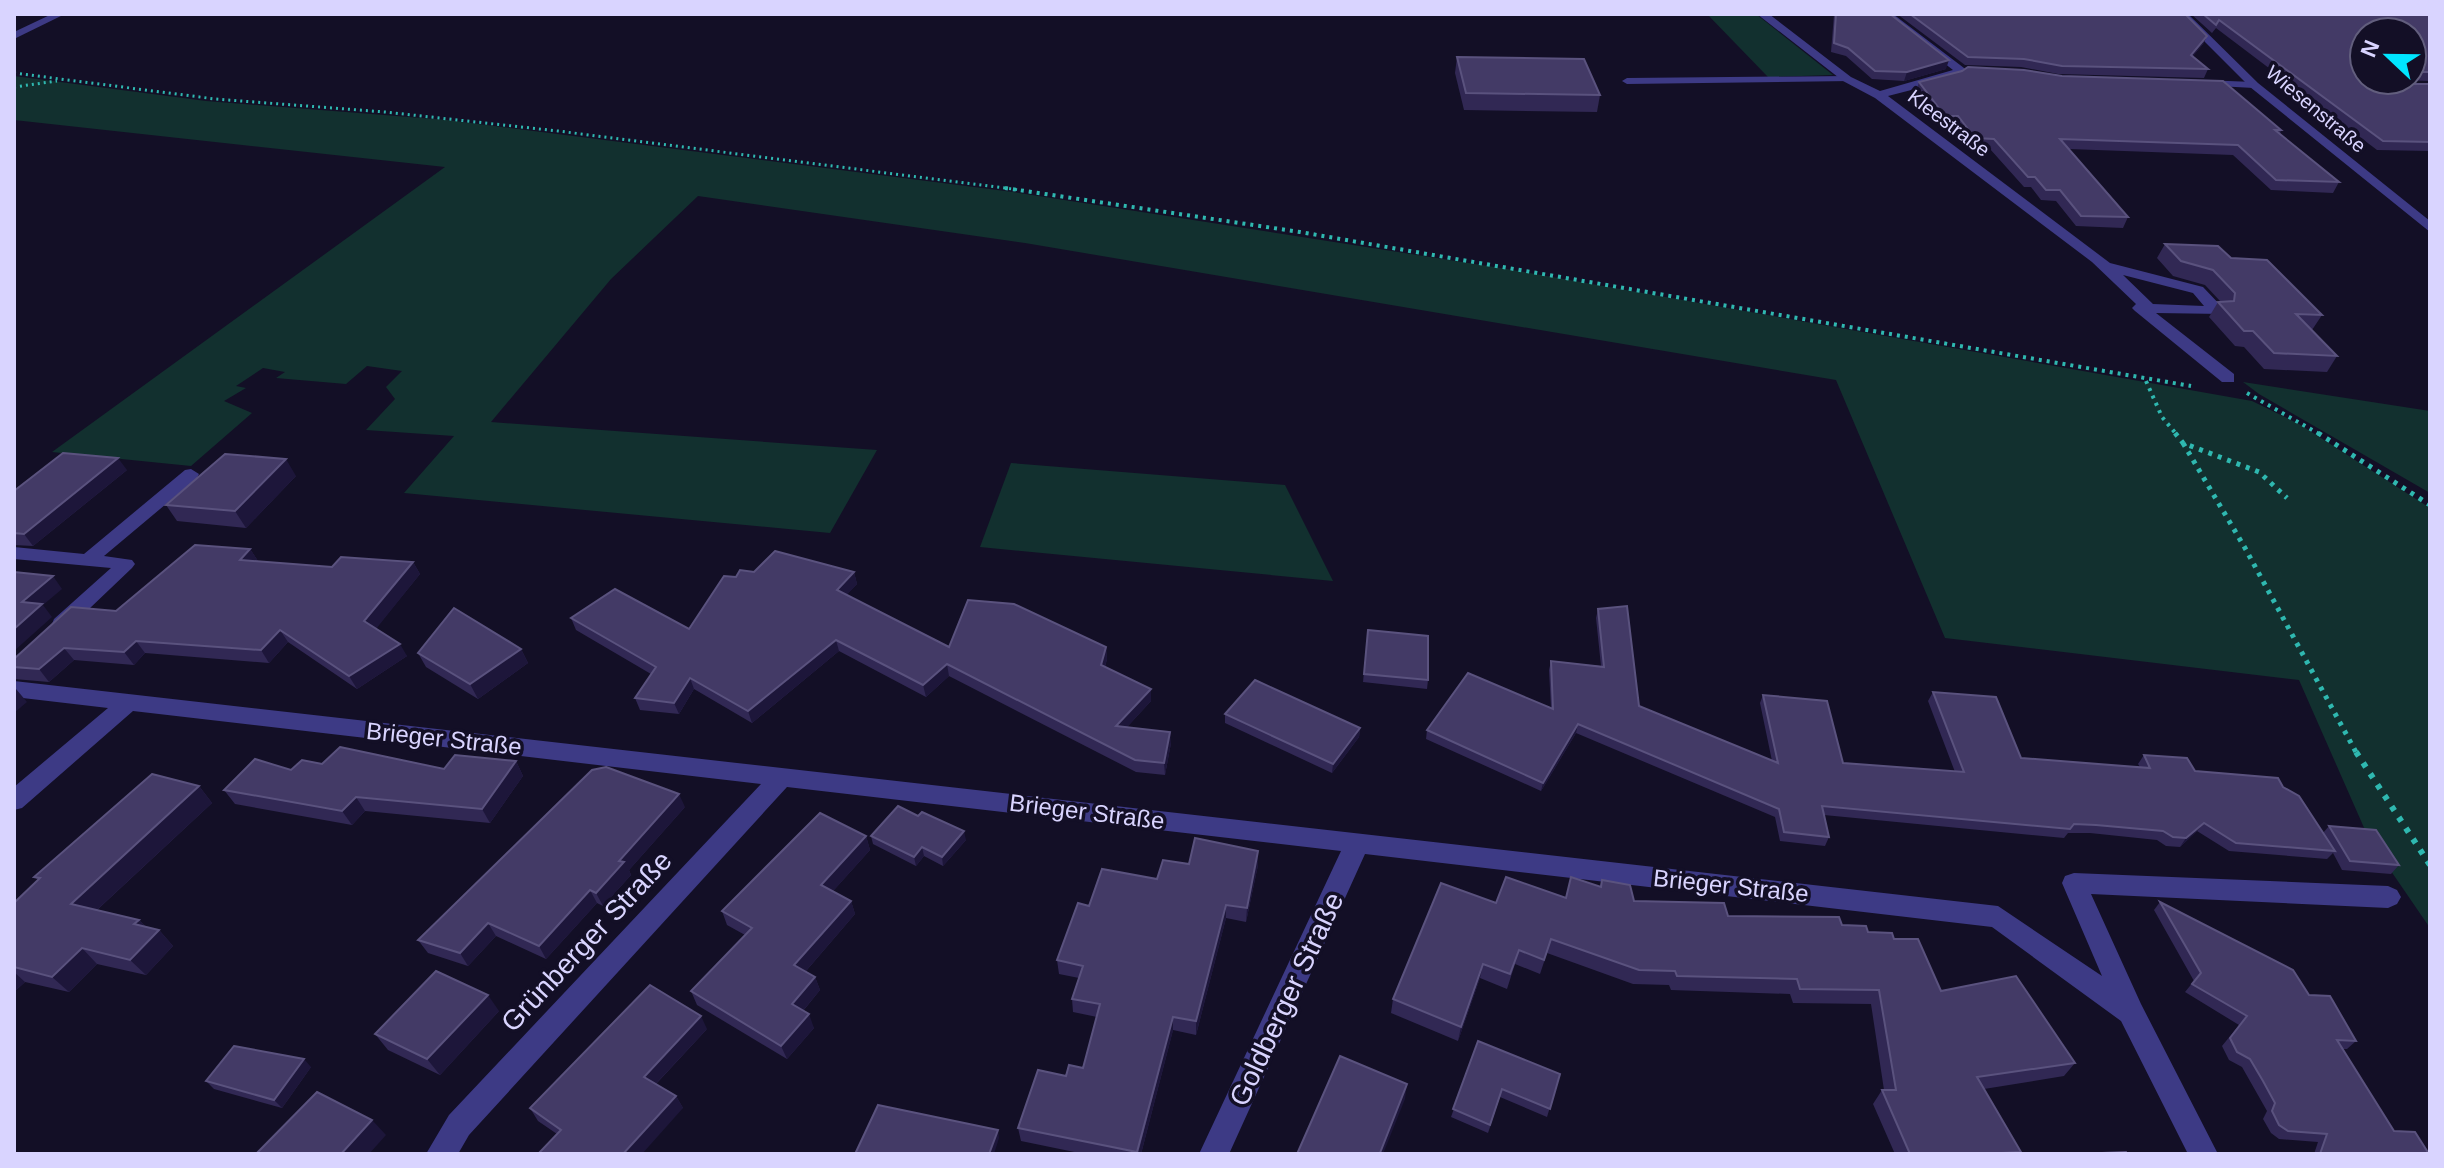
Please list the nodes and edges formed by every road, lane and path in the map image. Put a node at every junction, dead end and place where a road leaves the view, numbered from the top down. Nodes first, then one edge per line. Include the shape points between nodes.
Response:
1 (60, 14) edge
2 (1762, 14) edge
3 (1886, 14) edge
4 (2182, 14) edge
5 (14, 36) edge
6 (1960, 70) junction
7 (1976, 71) edge
8 (14, 73) edge
9 (1847, 79) junction
10 (62, 81) junction
11 (1627, 81) dead end
12 (2196, 83) edge
13 (2254, 85) junction
14 (14, 87) edge
15 (1879, 95) junction
16 (2430, 228) edge
17 (2098, 264) junction
18 (2149, 308) junction
19 (2228, 378) joint
20 (2146, 380) junction
21 (2202, 387) dead end
22 (2183, 443) junction
23 (191, 474) dead end
24 (2287, 498) dead end
25 (2430, 505) edge
26 (14, 553) edge
27 (87, 561) junction
28 (48, 635) edge
29 (14, 689) edge
30 (128, 703) junction
31 (782, 777) junction
32 (14, 801) edge
33 (1357, 844) junction
34 (2430, 865) edge
35 (2388, 897) dead end
36 (2131, 1012) junction
37 (441, 1154) edge
38 (1214, 1154) edge
39 (2203, 1154) edge

1 - 5 street
2 - 9 street
3 - 6 street
4 - 13 street, Wiesenstraße
6 - 7 lane
6 - 15 street, Kleestraße
8 - 10 path
9 - 11 lane
9 - 15 street
10 - 14 path
10 - 20 path via 543,129 1029,191 1379,245
12 - 13 lane
13 - 16 street, Wiesenstraße
15 - 17 street, Kleestraße
17 - 18 street, Kleestraße
17 - 18 street, Kleestraße via 2198,290 2218,311
18 - 19 street, Kleestraße via 2140,308
19 - 25 path
20 - 21 path
20 - 22 path via 2162,417
22 - 24 path via 2259,472
22 - 34 path via 2217,495 2318,687
23 - 27 lane
26 - 27 lane
27 - 28 lane via 126,564
29 - 30 street, Brieger Straße
30 - 31 street, Brieger Straße
30 - 32 street
31 - 33 street, Brieger Straße
31 - 37 street, Grünberger Straße via 459,1125
33 - 36 street, Brieger Straße via 1998,917
33 - 38 street, Goldberger Straße
35 - 36 street, Brieger Straße via 2074,883
36 - 39 street, Brieger Straße

